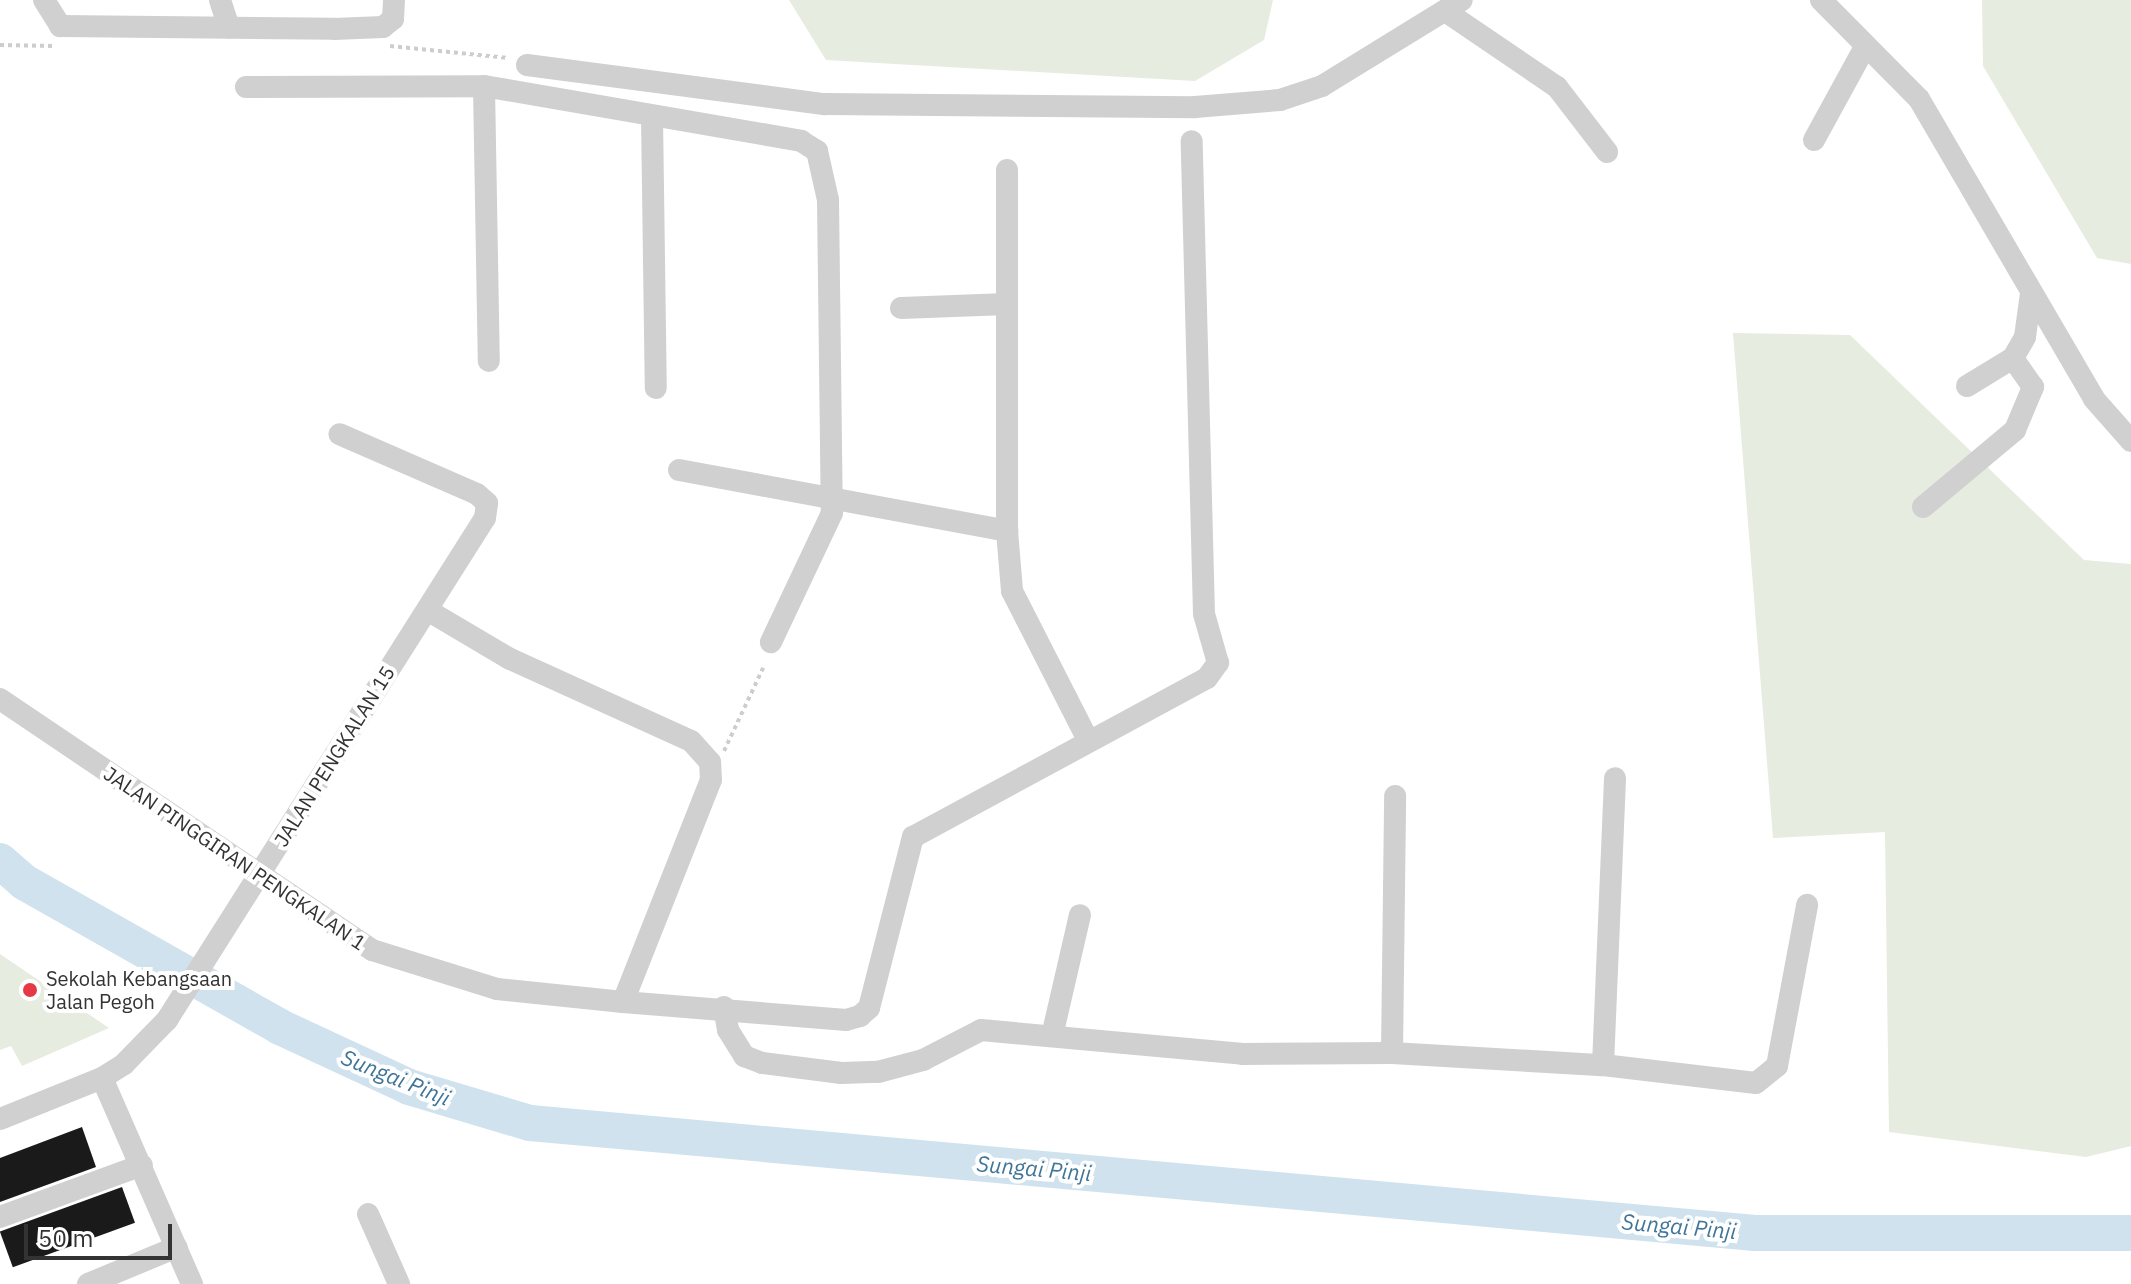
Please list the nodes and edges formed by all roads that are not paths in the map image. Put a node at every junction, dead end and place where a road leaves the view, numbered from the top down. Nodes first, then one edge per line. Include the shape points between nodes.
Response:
1 (220, 0) edge
2 (394, 0) edge
3 (1821, 0) edge
4 (1454, 6) edge
5 (46, 7) edge
6 (229, 28) junction
7 (1865, 47) junction
8 (527, 65) dead end
9 (484, 86) junction
10 (246, 87) dead end
11 (652, 117) junction
12 (1814, 140) dead end
13 (1192, 141) dead end
14 (1607, 152) dead end
15 (1007, 170) dead end
16 (2031, 293) junction
17 (1007, 304) junction
18 (901, 308) dead end
19 (2013, 358) junction
20 (489, 361) dead end
21 (1967, 386) dead end
22 (656, 388) dead end
23 (339, 434) dead end
24 (2131, 441) edge
25 (679, 470) dead end
26 (832, 498) junction
27 (1923, 507) dead end
28 (1007, 531) junction
29 (427, 610) junction
30 (771, 642) dead end
31 (0, 699) edge
32 (1088, 740) junction
33 (1615, 778) dead end
34 (1395, 796) dead end
35 (259, 875) junction
36 (1807, 905) dead end
37 (1080, 915) dead end
38 (623, 1002) junction
39 (724, 1007) junction
40 (1052, 1036) junction
41 (1392, 1053) junction
42 (1603, 1065) junction
43 (102, 1078) junction
44 (0, 1119) edge
45 (142, 1165) junction
46 (368, 1214) dead end
47 (0, 1217) edge
48 (177, 1247) junction
49 (88, 1284) edge
50 (192, 1284) edge
51 (399, 1284) edge

1 - 6 street
2 - 6 street via 393,19 383,27
3 - 7 street
4 - 8 street via 1322,86 1280,100 1195,107 825,104
4 - 14 street via 1557,87
5 - 6 street via 60,26
7 - 12 street
7 - 16 street via 1919,99
9 - 10 street
9 - 11 street
9 - 20 street
11 - 22 street
11 - 26 street via 801,141 817,151 828,200
13 - 32 street, JALAN PINGGIRAN PENGKALAN 1 via 1204,614 1218,663 1207,678
15 - 17 street
16 - 19 street via 2025,337
16 - 24 street via 2094,399
17 - 18 street
17 - 28 street
19 - 21 street
19 - 27 street via 2033,387 2015,430
23 - 29 street, JALAN PENGKALAN 15 via 487,503 485,518
25 - 26 street
26 - 28 street
26 - 30 street via 832,513
28 - 32 street via 1012,591
29 - 35 street, JALAN PENGKALAN 15
29 - 38 street via 510,659 691,741 710,762 711,780
31 - 35 street, JALAN PINGGIRAN PENGKALAN 1
32 - 39 street, JALAN PINGGIRAN PENGKALAN 1 via 913,837 869,1008 860,1016 846,1020
33 - 42 street
34 - 41 street
35 - 38 street, JALAN PINGGIRAN PENGKALAN 1 via 372,950 497,989
35 - 43 street, JALAN PENGKALAN 15 via 167,1020 124,1064
36 - 42 street via 1777,1066 1770,1076 1756,1083
37 - 40 street
38 - 39 street, JALAN PINGGIRAN PENGKALAN 1
39 - 40 street via 728,1030 744,1056 841,1073 878,1072 923,1060 981,1030
40 - 41 street via 1243,1054
41 - 42 street
43 - 44 street, JALAN PENGKALAN 15
43 - 45 street
45 - 47 street
45 - 48 street
46 - 51 street
48 - 49 street
48 - 50 street

